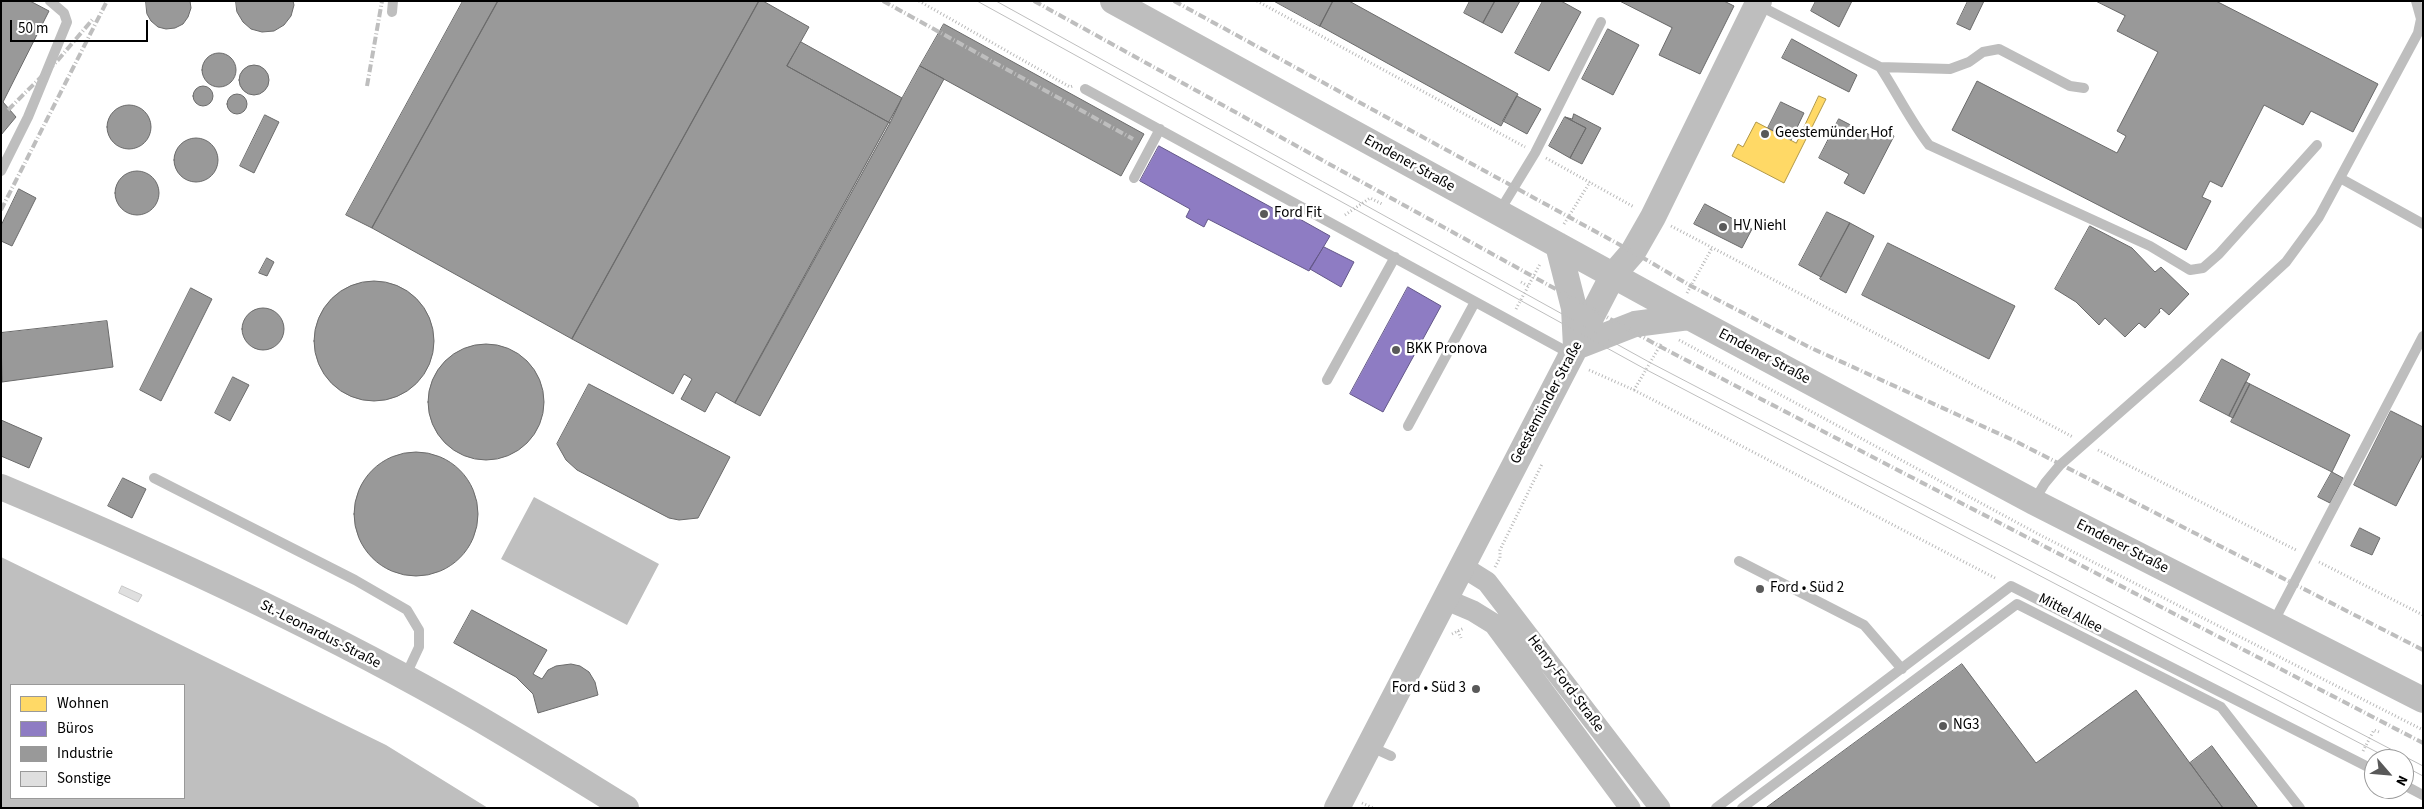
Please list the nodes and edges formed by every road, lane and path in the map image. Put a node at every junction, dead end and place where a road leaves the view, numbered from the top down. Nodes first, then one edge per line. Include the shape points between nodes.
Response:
1 (50, 1) edge
2 (393, 1) edge
3 (1113, 1) edge
4 (1257, 1) edge
5 (2416, 1) edge
6 (1758, 3) edge
7 (392, 12) dead end
8 (1601, 22) dead end
9 (1880, 67) junction
10 (2084, 88) dead end
11 (1085, 89) dead end
12 (1160, 129) junction
13 (2317, 145) dead end
14 (1535, 153) junction
15 (1, 171) edge
16 (1134, 178) dead end
17 (2340, 178) junction
18 (1382, 204) dead end
19 (1498, 213) junction
20 (1653, 216) junction
21 (1344, 218) dead end
22 (2423, 224) edge
23 (1558, 246) junction
24 (1394, 257) junction
25 (1613, 275) junction
26 (1521, 282) dead end
27 (1528, 286) dead end
28 (1475, 302) junction
29 (1682, 327) junction
30 (2423, 336) edge
31 (1662, 341) dead end
32 (1580, 357) junction
33 (1327, 380) dead end
34 (1634, 390) junction
35 (1408, 426) dead end
36 (2084, 443) junction
37 (154, 478) dead end
38 (1, 487) edge
39 (2034, 502) junction
40 (2308, 557) junction
41 (1739, 561) dead end
42 (1463, 567) junction
43 (2011, 586) junction
44 (1447, 600) junction
45 (2423, 615) edge
46 (2273, 624) junction
47 (1458, 631) dead end
48 (1461, 638) dead end
49 (1902, 668) junction
50 (404, 678) junction
51 (2423, 700) edge
52 (2423, 730) edge
53 (2379, 732) dead end
54 (2364, 753) edge
55 (2364, 765) edge
56 (626, 808) edge
57 (1337, 808) edge
58 (1630, 808) edge
59 (1660, 808) edge
60 (1716, 808) edge
61 (1742, 808) edge
62 (2300, 808) edge

1 - 15 lane via 67,19 64,30 28,117
2 - 7 lane
3 - 19 street, Emdener Straße
4 - 14 path
5 - 17 lane via 2421,19 2418,34
6 - 9 lane
6 - 20 street, Geestemünder Straße
8 - 14 lane
9 - 10 lane via 1950,69 1984,52 1999,49 2070,86
9 - 13 lane via 1902,100 1906,114 1929,145 2150,246 2190,270 2203,268 2219,254
11 - 12 lane
12 - 16 lane
12 - 24 lane
14 - 19 lane
14 - 20 path
17 - 22 lane
17 - 36 lane via 2319,217 2286,262
18 - 21 path via 1370,198 1347,212
19 - 23 street, Emdener Straße
20 - 25 street, Geestemünder Straße via 1633,252
20 - 36 path
23 - 25 street, Emdener Straße
23 - 32 street via 1574,308
24 - 28 lane
24 - 33 lane
25 - 29 street, Emdener Straße
25 - 32 street, Geestemünder Straße
26 - 27 path
28 - 32 lane
28 - 35 lane
29 - 32 street via 1635,324
29 - 39 street, Emdener Straße
29 - 52 path via 2040,536
30 - 40 lane
31 - 34 path
32 - 34 path
32 - 42 street, Geestemünder Straße
34 - 43 path
36 - 39 lane via 2060,464
36 - 40 path
37 - 50 lane via 408,610 418,630 419,647
38 - 50 street, St.-Leonardus-Straße via 110,533 297,622
39 - 46 street, Emdener Straße
40 - 45 path
40 - 46 lane
41 - 49 lane via 1864,625
42 - 44 street, Geestemünder Straße
42 - 59 street, Henry-Ford-Straße via 1487,582
43 - 49 lane
43 - 55 lane
44 - 57 street, Geestemünder Straße via 1380,751
44 - 58 street, Henry-Ford-Straße via 1494,624
46 - 51 street, Emdener Straße
47 - 48 path
49 - 60 lane
50 - 56 street, St.-Leonardus-Straße via 470,713
53 - 54 path via 2374,730
61 - 62 lane, Mittel Allee via 2017,604 2221,707

